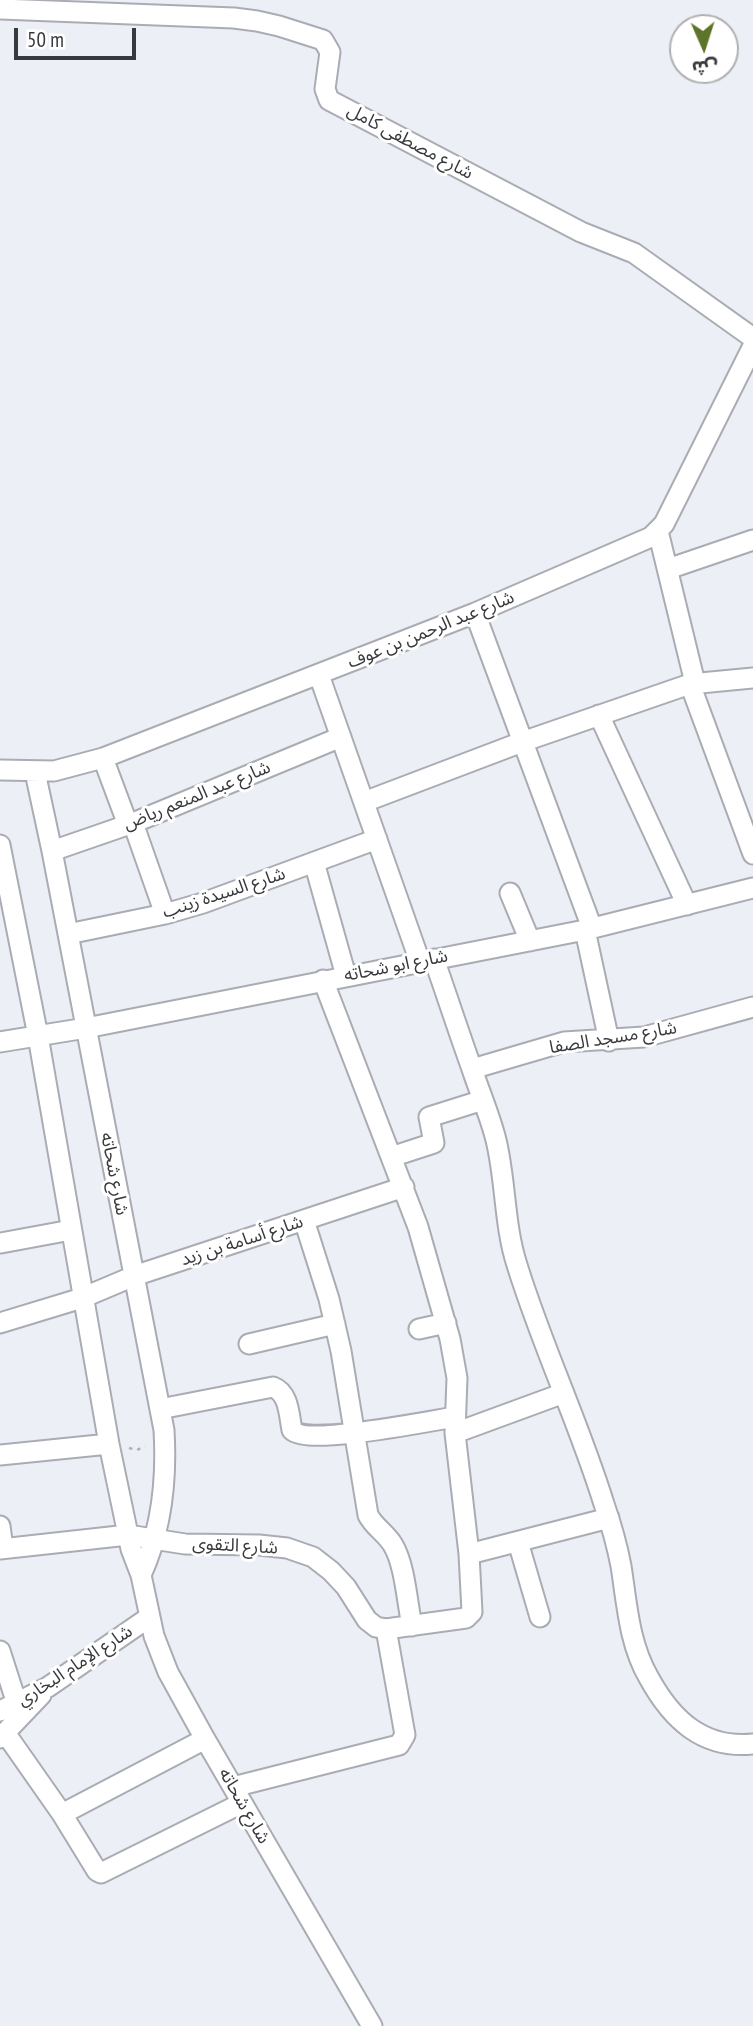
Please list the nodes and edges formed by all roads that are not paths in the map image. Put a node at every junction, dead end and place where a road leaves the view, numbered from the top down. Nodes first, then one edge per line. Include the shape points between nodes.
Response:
1 (0, 9) edge
2 (753, 338) edge
3 (753, 346) edge
4 (658, 531) junction
5 (753, 540) edge
6 (668, 569) junction
7 (475, 613) junction
8 (319, 675) junction
9 (753, 678) edge
10 (692, 683) junction
11 (599, 715) junction
12 (341, 737) junction
13 (523, 742) junction
14 (103, 758) junction
15 (0, 770) edge
16 (35, 772) junction
17 (364, 802) junction
18 (131, 824) junction
19 (377, 839) junction
20 (0, 845) edge
21 (52, 851) junction
22 (753, 855) edge
23 (314, 862) junction
24 (753, 888) edge
25 (510, 893) dead end
26 (687, 905) junction
27 (165, 914) junction
28 (588, 929) junction
29 (68, 934) junction
30 (530, 941) junction
31 (427, 960) junction
32 (346, 976) junction
33 (323, 980) junction
34 (753, 1007) edge
35 (86, 1028) junction
36 (38, 1036) junction
37 (609, 1041) junction
38 (0, 1042) edge
39 (472, 1069) junction
40 (483, 1100) junction
41 (391, 1157) junction
42 (404, 1188) junction
43 (304, 1220) junction
44 (71, 1230) junction
45 (1, 1243) edge
46 (134, 1276) junction
47 (82, 1298) junction
48 (0, 1323) edge
49 (446, 1323) junction
50 (335, 1324) junction
51 (419, 1329) dead end
52 (249, 1344) dead end
53 (564, 1393) junction
54 (160, 1409) junction
55 (455, 1425) junction
56 (355, 1434) junction
57 (117, 1445) junction
58 (0, 1455) edge
59 (609, 1518) junction
60 (0, 1526) edge
61 (128, 1535) junction
62 (154, 1539) junction
63 (517, 1542) junction
64 (1, 1548) edge
65 (470, 1554) junction
66 (141, 1575) junction
67 (540, 1617) dead end
68 (148, 1618) junction
69 (412, 1626) junction
70 (386, 1629) junction
71 (0, 1651) edge
72 (48, 1686) junction
73 (9, 1708) edge
74 (3, 1736) edge
75 (205, 1739) junction
76 (753, 1744) edge
77 (237, 1795) junction
78 (62, 1814) junction
79 (372, 2026) edge

1 - 2 street, شارع مصطفى كامل via 234,18 323,40 330,51 325,89 330,100 581,232 634,253
3 - 4 street
4 - 6 street
4 - 7 street, شارع عبد الرحمن بن عوف
5 - 6 street
6 - 10 street
7 - 8 street, شارع عبد الرحمن بن عوف
7 - 13 street
8 - 12 street
8 - 14 street, شارع عبد الرحمن بن عوف
9 - 10 street
10 - 11 street
10 - 22 street
11 - 13 street
11 - 26 street
12 - 17 street
12 - 18 street, شارع عبد المنعم رياض
13 - 17 street
13 - 28 street
14 - 16 street, شارع عبد الرحمن بن عوف via 72,768
14 - 18 street
15 - 16 street, شارع عبد الرحمن بن عوف
16 - 21 street, شارع شحاته
17 - 19 street
18 - 21 street, شارع عبد المنعم رياض
18 - 27 street
19 - 23 street, شارع السيدة زينب
19 - 31 street
20 - 36 street, شارع شحاته
21 - 29 street, شارع شحاته
23 - 27 street, شارع السيدة زينب
23 - 32 street
24 - 26 street, شارع ابو شحاته
25 - 30 street
26 - 28 street, شارع ابو شحاته
27 - 29 street, شارع السيدة زينب
28 - 30 street, شارع ابو شحاته
28 - 37 street
29 - 35 street, شارع شحاته
30 - 31 street, شارع ابو شحاته
31 - 32 street, شارع ابو شحاته
31 - 39 street
32 - 33 street, شارع ابو شحاته
33 - 35 street, شارع ابو شحاته
33 - 41 street
34 - 37 street, شارع مسجد الصفا via 662,1033
35 - 36 street, شارع ابو شحاته
35 - 46 street, شارع شحاته
36 - 38 street, شارع ابو شحاته
36 - 44 street, شارع شحاته
37 - 39 street, شارع مسجد الصفا via 564,1042
39 - 40 street
40 - 41 street via 429,1117 434,1143
40 - 53 street via 502,1169 516,1265
41 - 42 street
42 - 43 street, شارع أسامة بن زيد
42 - 49 street
43 - 46 street, شارع أسامة بن زيد
43 - 50 street
44 - 45 street
44 - 47 street, شارع شحاته
46 - 47 street, شارع أسامة بن زيد
46 - 54 street, شارع شحاته
47 - 48 street, شارع أسامة بن زيد
47 - 57 street, شارع شحاته
49 - 51 street
49 - 55 street via 457,1378
50 - 52 street
50 - 56 street
53 - 55 street
53 - 59 street
54 - 56 street via 273,1387 285,1395 294,1433
54 - 62 street, شارع شحاته via 165,1481
55 - 56 street
55 - 65 street
56 - 69 street via 368,1515 398,1555
57 - 58 street
57 - 61 street, شارع شحاته
59 - 63 street
59 - 76 street via 632,1636 650,1681 666,1705 699,1736 738,1746
60 - 64 street
61 - 62 street, شارع التقوى
61 - 64 street, شارع التقوى
61 - 66 street, شارع شحاته
62 - 66 street, شارع شحاته
62 - 70 street, شارع التقوى via 287,1548 313,1557 346,1587 367,1620
63 - 65 street
63 - 67 street
65 - 69 street via 471,1615
66 - 68 street, شارع شحاته
68 - 72 street, شارع الإمام البخاري
68 - 75 street, شارع شحاته via 168,1672
69 - 70 street
70 - 77 street via 405,1735 399,1745
71 - 73 street
72 - 73 street, شارع الإمام البخاري
72 - 74 street
74 - 78 street
75 - 77 street, شارع شحاته
75 - 78 street
77 - 78 street via 101,1872
77 - 79 street, شارع شحاته

